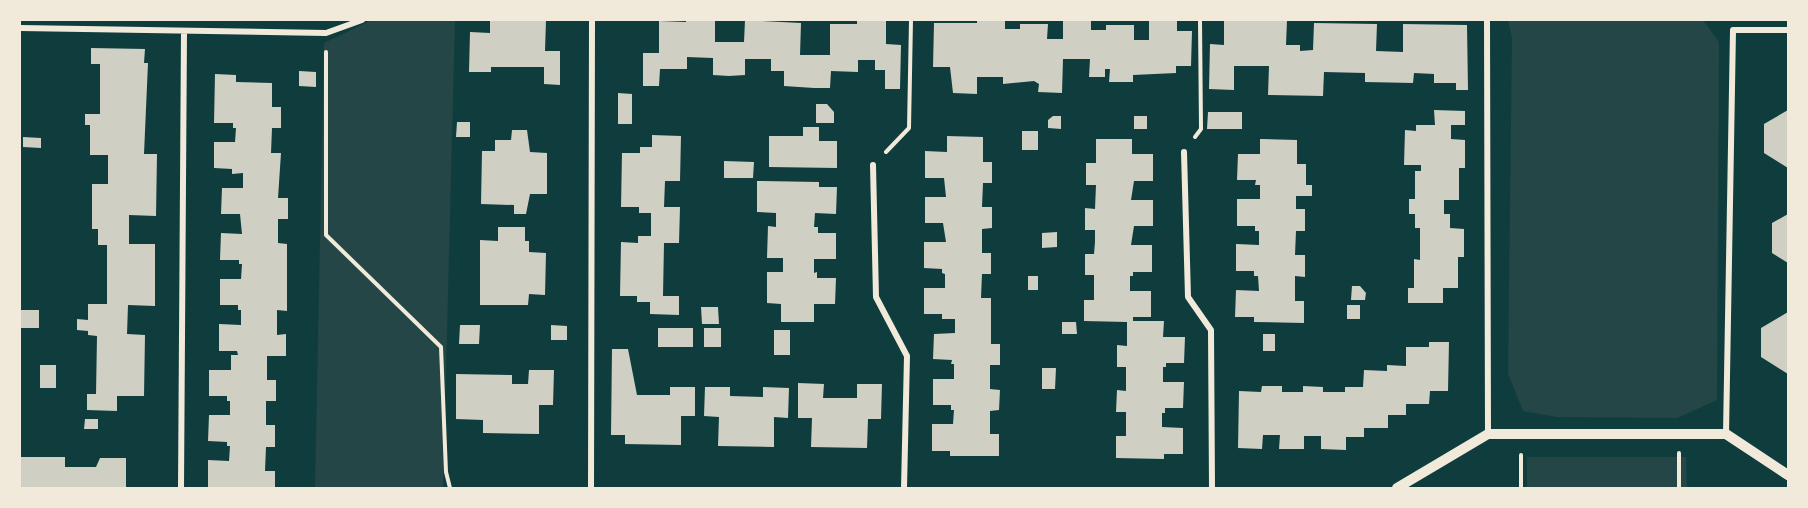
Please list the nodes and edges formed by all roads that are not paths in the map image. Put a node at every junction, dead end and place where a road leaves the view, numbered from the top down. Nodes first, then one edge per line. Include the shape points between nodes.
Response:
1 (362, 20) edge
2 (592, 20) edge
3 (1487, 20) edge
4 (20, 28) edge
5 (1788, 30) edge
6 (184, 32) junction
7 (1184, 152) road end
8 (873, 165) road end
9 (1488, 434) junction
10 (1726, 434) junction
11 (1788, 475) edge
12 (181, 489) edge
13 (591, 489) edge
14 (904, 489) edge
15 (1212, 489) edge
16 (1397, 489) edge

1 - 6 street via 326,33
2 - 13 street
3 - 9 street
4 - 6 street
5 - 10 street via 1733,30
6 - 12 street
7 - 15 street via 1188,297 1211,330
8 - 14 street via 876,297 907,356
9 - 10 street
9 - 16 street
10 - 11 street

